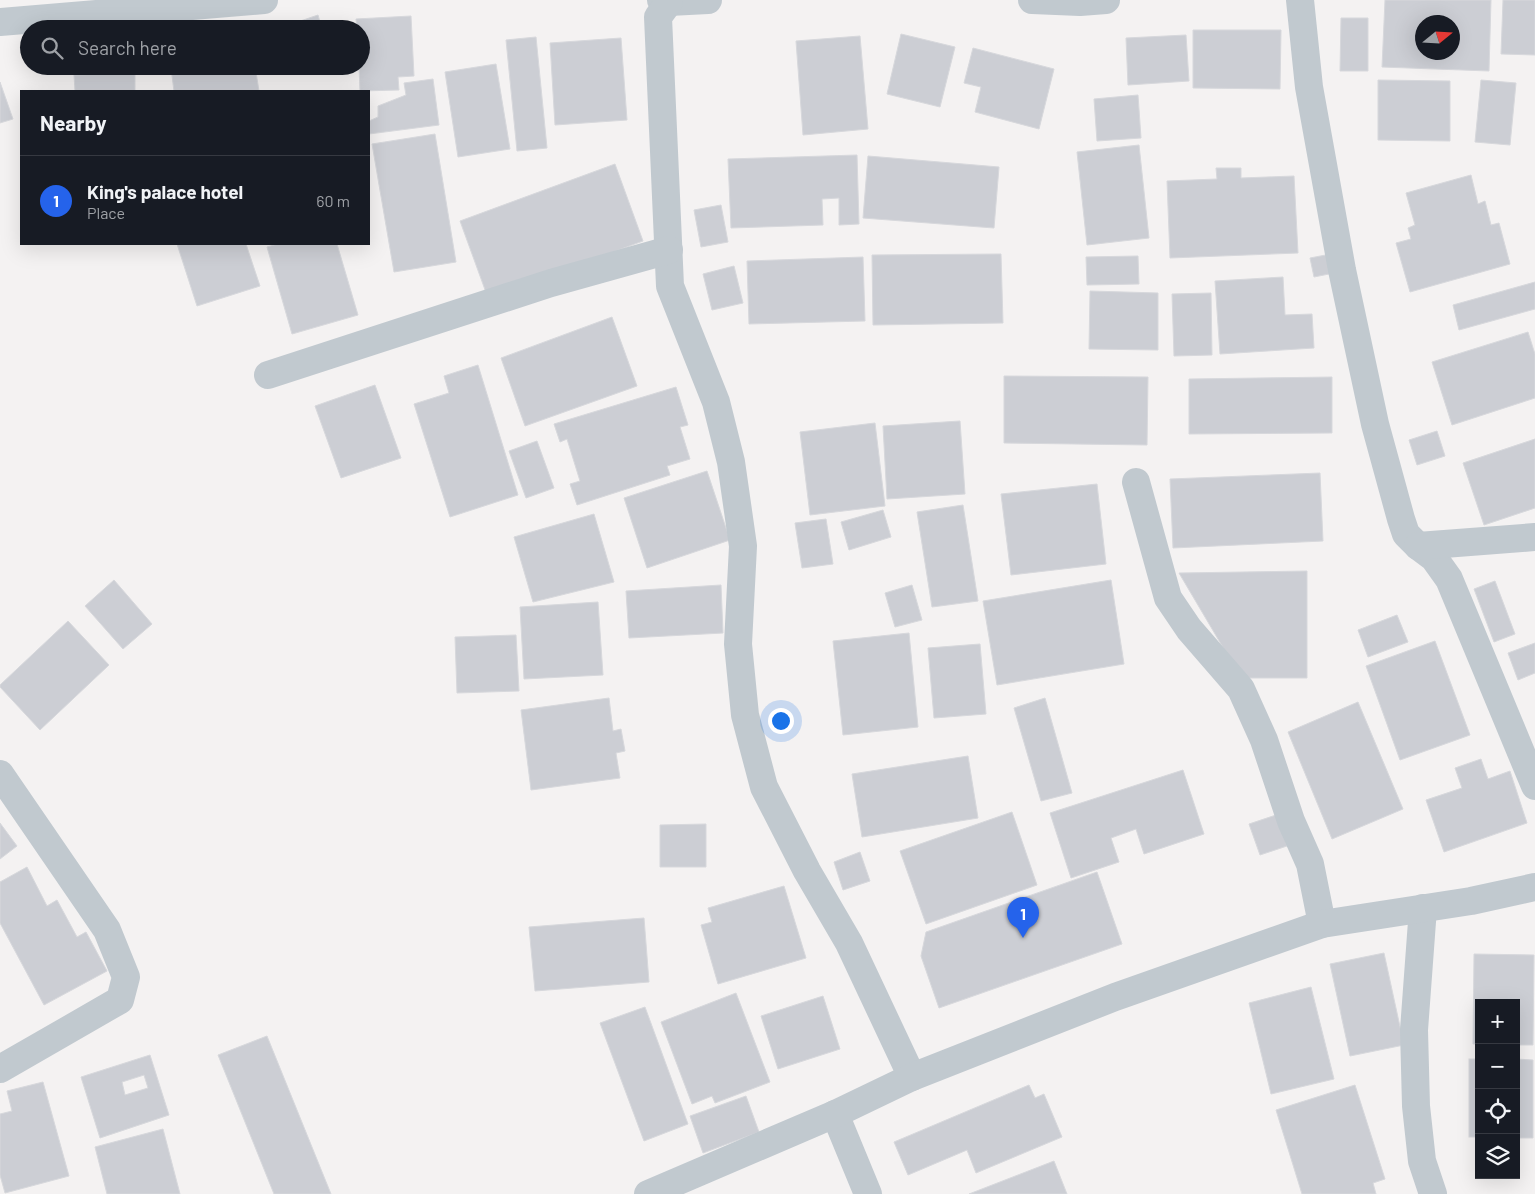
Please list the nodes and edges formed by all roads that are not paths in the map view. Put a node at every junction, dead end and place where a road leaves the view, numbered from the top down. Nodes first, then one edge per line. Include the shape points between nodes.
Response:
1 (264, 0) edge
2 (708, 0) edge
3 (1032, 0) edge
4 (1106, 0) edge
5 (1300, 0) edge
6 (665, 1) edge
7 (20, 20) edge
8 (24, 20) edge
9 (0, 22) edge
10 (669, 250) junction
11 (268, 375) dead end
12 (1136, 482) dead end
13 (1535, 537) edge
14 (1418, 546) junction
15 (0, 774) edge
16 (1535, 786) edge
17 (1535, 887) edge
18 (1423, 908) junction
19 (1322, 924) junction
20 (0, 1069) edge
21 (912, 1077) junction
22 (835, 1114) junction
23 (648, 1194) edge
24 (868, 1194) edge
25 (1433, 1194) edge

1 - 8 street
2 - 6 street
3 - 4 street
5 - 14 street via 1309,87 1342,270 1375,424 1406,534
6 - 10 street via 658,17
7 - 9 street
10 - 11 street via 551,283
10 - 21 street via 670,286 716,402 731,462 743,546 738,644 742,688 745,715 764,787 807,871 849,942
12 - 19 street via 1168,598 1189,629 1241,688 1264,740 1310,864
13 - 14 street
14 - 16 street via 1434,558 1449,579
15 - 20 street via 107,930 126,977 120,1000
17 - 18 street
18 - 19 street
18 - 25 street via 1414,1030 1416,1106 1422,1161
19 - 21 street via 1115,997
21 - 22 street
22 - 23 street
22 - 24 street

